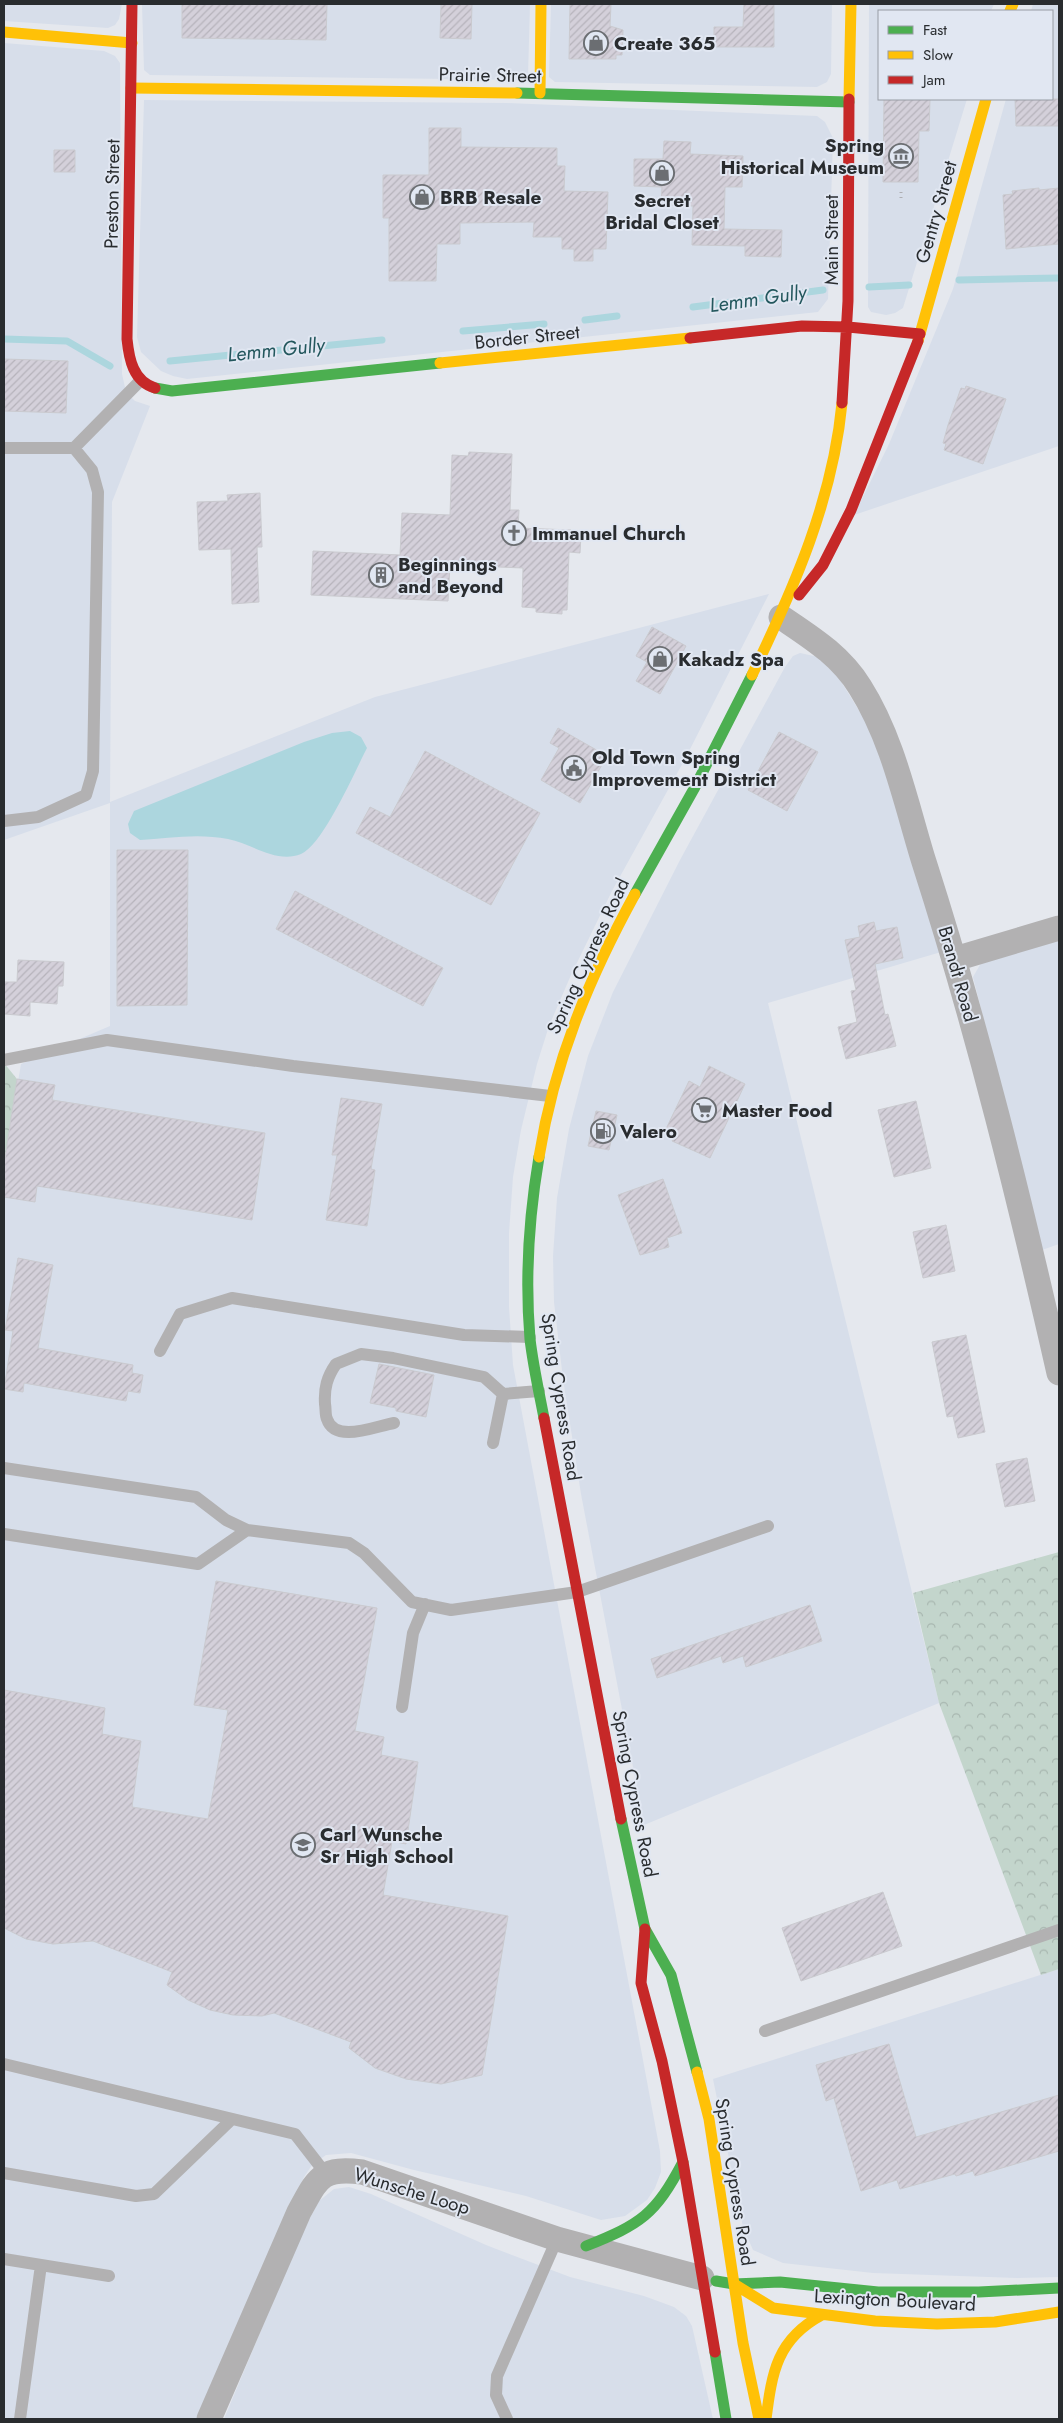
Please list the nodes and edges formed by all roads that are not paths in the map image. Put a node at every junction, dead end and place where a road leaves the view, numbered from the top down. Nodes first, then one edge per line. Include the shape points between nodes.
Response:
1 (132, 4) edge
2 (541, 4) edge
3 (851, 4) edge
4 (4, 32) edge
5 (132, 43) junction
6 (131, 88) junction
7 (540, 93) junction
8 (986, 100) edge
9 (849, 102) junction
10 (848, 326) junction
11 (920, 334) junction
12 (140, 381) junction
13 (4, 448) edge
14 (74, 448) junction
15 (780, 617) junction
16 (4, 821) edge
17 (1059, 928) edge
18 (955, 959) junction
19 (4, 1060) edge
20 (550, 1096) junction
21 (530, 1337) junction
22 (160, 1351) dead end
23 (1059, 1373) edge
24 (540, 1391) junction
25 (503, 1394) junction
26 (394, 1423) dead end
27 (493, 1443) dead end
28 (4, 1468) edge
29 (768, 1526) dead end
30 (247, 1530) junction
31 (4, 1534) edge
32 (577, 1592) junction
33 (425, 1604) junction
34 (402, 1707) dead end
35 (645, 1929) junction
36 (1059, 1930) edge
37 (764, 2031) dead end
38 (4, 2064) edge
39 (231, 2120) junction
40 (683, 2162) junction
41 (4, 2173) edge
42 (326, 2174) junction
43 (557, 2238) junction
44 (586, 2246) junction
45 (4, 2259) edge
46 (41, 2265) junction
47 (109, 2276) dead end
48 (702, 2278) junction
49 (734, 2284) junction
50 (1059, 2288) edge
51 (1059, 2312) edge
52 (822, 2315) junction
53 (20, 2419) edge
54 (209, 2419) edge
55 (504, 2419) edge
56 (726, 2419) edge
57 (759, 2419) edge
58 (766, 2419) edge

1 - 5 main road, Preston Street
2 - 7 main road
3 - 9 main road, Main Street
4 - 5 main road
5 - 6 main road, Preston Street
6 - 7 main road, Prairie Street
6 - 12 main road, Preston Street via 127,339 131,363
7 - 9 main road, Prairie Street
8 - 11 main road, Gentry Street
9 - 10 main road, Main Street
10 - 11 main road, Border Street
10 - 12 main road, Border Street via 802,326 172,391 150,388
10 - 15 main road, Spring Cypress Road via 843,403 834,459 807,552
11 - 15 main road, Gentry Street via 851,510 823,565
12 - 14 lane
13 - 14 lane
14 - 16 lane via 92,470 98,492 93,772 86,795 38,817
15 - 18 street, Brandt Road via 840,659 872,708 888,747
15 - 20 main road, Spring Cypress Road via 698,783 628,906 577,1014
17 - 18 street
18 - 23 street, Brandt Road via 1028,1237
19 - 20 lane via 107,1040
20 - 21 main road, Spring Cypress Road via 533,1203
21 - 22 lane via 464,1335 232,1298 180,1314
21 - 24 main road, Spring Cypress Road
24 - 25 lane
24 - 32 main road, Spring Cypress Road
25 - 26 lane via 484,1378 393,1358 361,1354 336,1364 324,1392 327,1420 333,1428 351,1432
25 - 27 lane
28 - 30 lane via 196,1497 226,1520
29 - 32 lane
30 - 31 lane via 198,1564
30 - 33 lane via 349,1543 364,1553 412,1602
32 - 33 lane via 451,1610
32 - 35 main road, Spring Cypress Road
33 - 34 lane via 413,1633
35 - 40 main road, Spring Cypress Road via 641,1983 662,2061
35 - 49 main road, Spring Cypress Road via 670,1975 709,2119
36 - 37 lane
38 - 39 lane
39 - 41 lane via 154,2194 136,2196
39 - 42 lane via 294,2134
40 - 44 main road via 664,2196 650,2213
40 - 48 main road, Spring Cypress Road
42 - 43 street, Wunsche Loop via 338,2169 362,2172
42 - 54 street, Wunsche Loop via 315,2182 299,2212
43 - 44 street, Wunsche Loop
43 - 55 lane via 498,2376 496,2395
44 - 48 street, Wunsche Loop
45 - 46 lane
46 - 47 lane
46 - 53 lane
48 - 49 main road, Lexington Boulevard
48 - 56 main road, Spring Cypress Road
49 - 50 main road, Lexington Boulevard via 780,2282 878,2292
49 - 52 main road, Lexington Boulevard via 773,2308
49 - 57 main road, Spring Cypress Road
51 - 52 main road, Lexington Boulevard via 995,2322 937,2324
52 - 58 main road via 804,2322 782,2347

